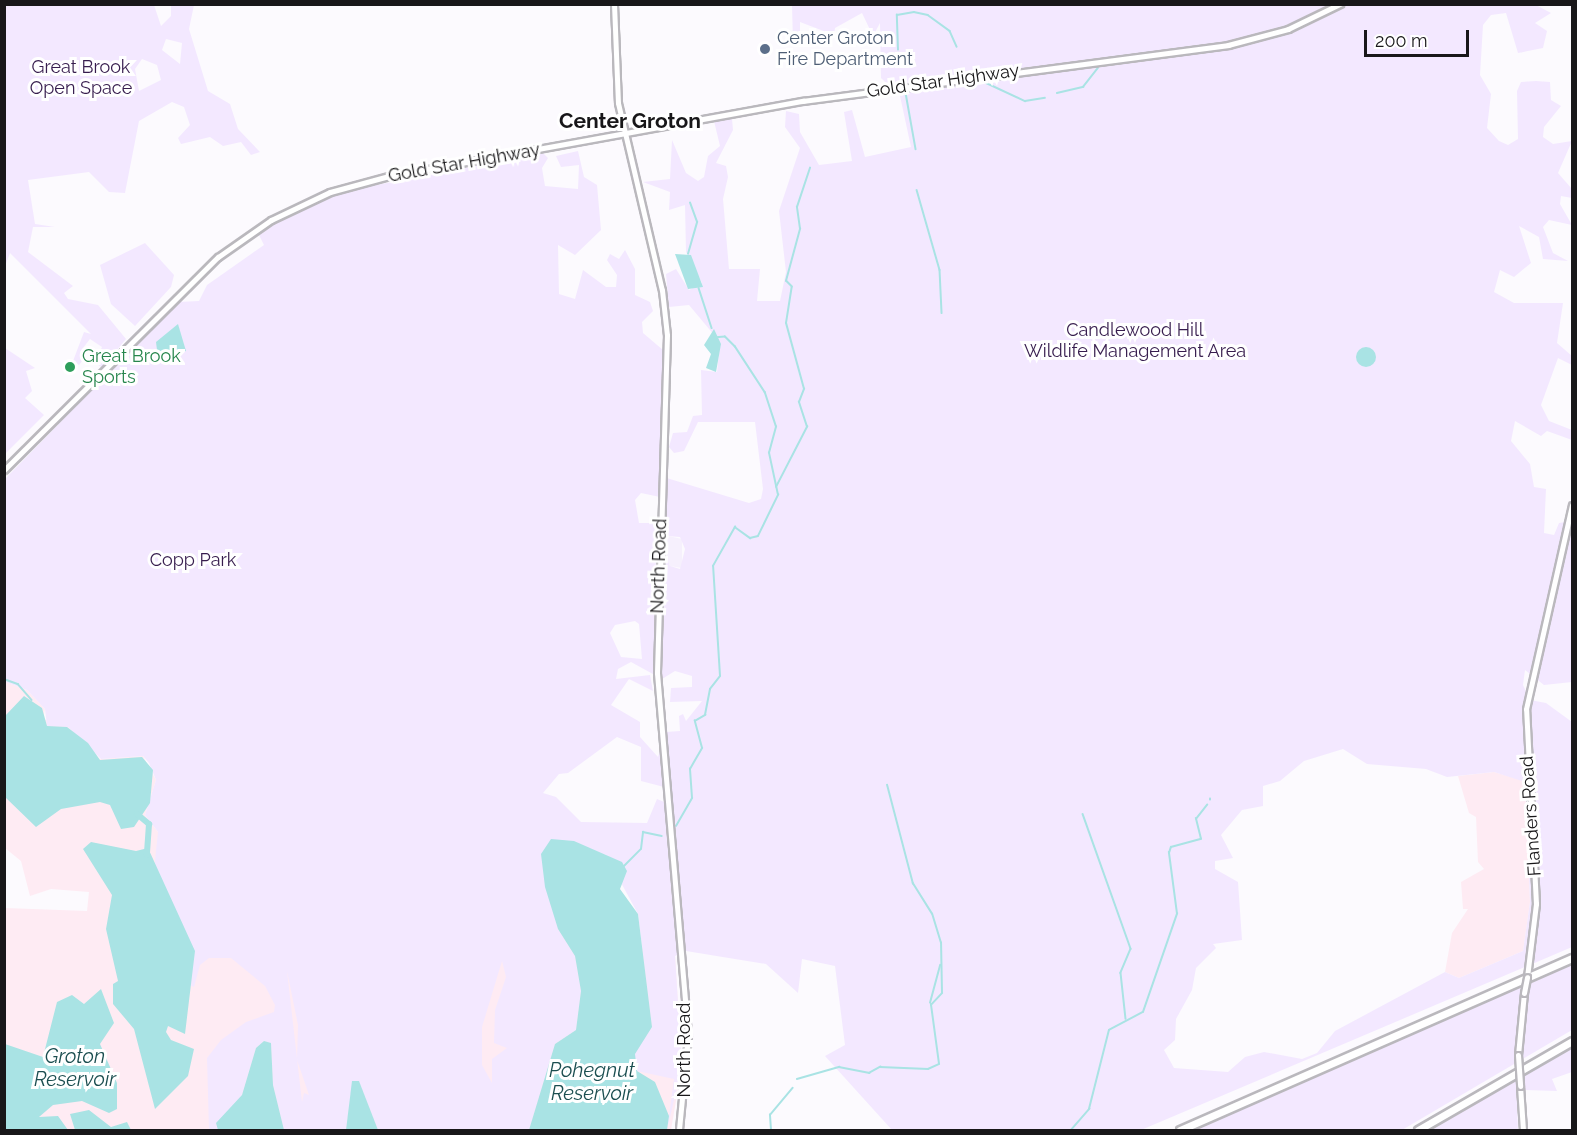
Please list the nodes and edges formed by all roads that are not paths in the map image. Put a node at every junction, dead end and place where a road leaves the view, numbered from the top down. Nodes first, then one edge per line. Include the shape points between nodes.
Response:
1 (614, 4) edge
2 (1340, 4) edge
3 (624, 133) junction
4 (4, 470) edge
5 (1572, 505) edge
6 (1572, 958) edge
7 (1572, 1041) edge
8 (679, 1131) edge
9 (1180, 1131) edge
10 (1418, 1131) edge
11 (1523, 1131) edge

1 - 3 main road, North Road via 614,74
2 - 3 main road, Gold Star Highway via 1288,29 1228,45 877,89
3 - 4 main road, Gold Star Highway via 369,181 271,220 206,268
3 - 8 main road, North Road via 662,290 667,335 657,664 688,1036
5 - 11 main road, Flanders Road, bridge via 1526,709 1536,904 1518,1055
6 - 9 highway
7 - 10 highway

